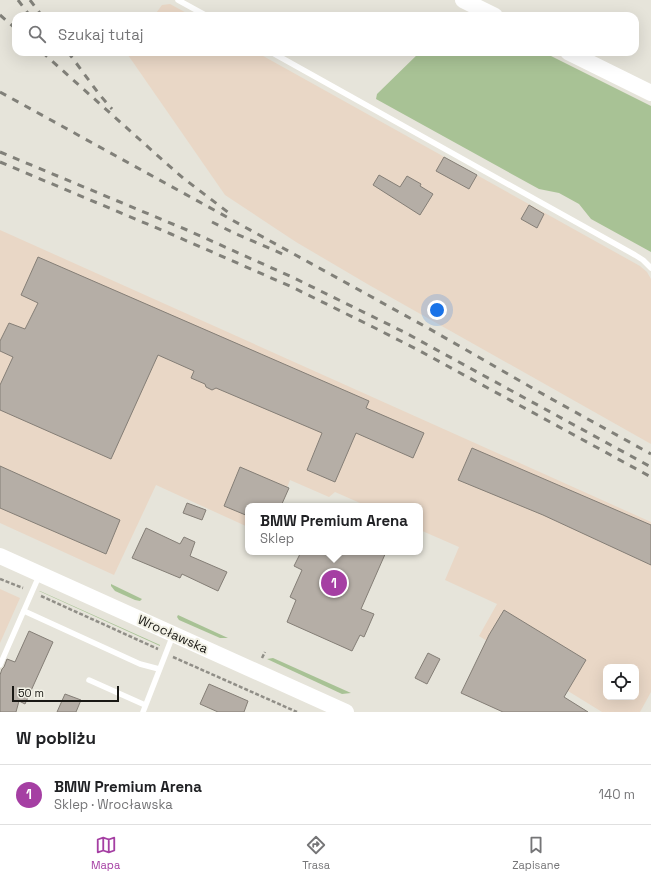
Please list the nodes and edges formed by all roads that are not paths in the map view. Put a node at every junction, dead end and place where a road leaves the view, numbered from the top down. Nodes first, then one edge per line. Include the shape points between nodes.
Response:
1 (178, 0) edge
2 (463, 0) edge
3 (200, 12) edge
4 (487, 12) edge
5 (278, 56) edge
6 (576, 56) edge
7 (651, 93) edge
8 (651, 268) edge
9 (0, 556) edge
10 (40, 574) junction
11 (24, 611) junction
12 (174, 634) junction
13 (0, 665) edge
14 (160, 669) junction
15 (89, 680) dead end
16 (145, 705) junction
17 (143, 712) edge
18 (346, 712) edge

1 - 3 lane
2 - 4 street
5 - 8 lane via 635,255
6 - 7 street
9 - 10 street, Wrocławska
10 - 11 lane
10 - 12 street, Wrocławska
11 - 13 lane
11 - 14 lane via 140,664
12 - 14 lane
12 - 18 street, Wrocławska
14 - 16 lane
15 - 16 lane
16 - 17 lane

